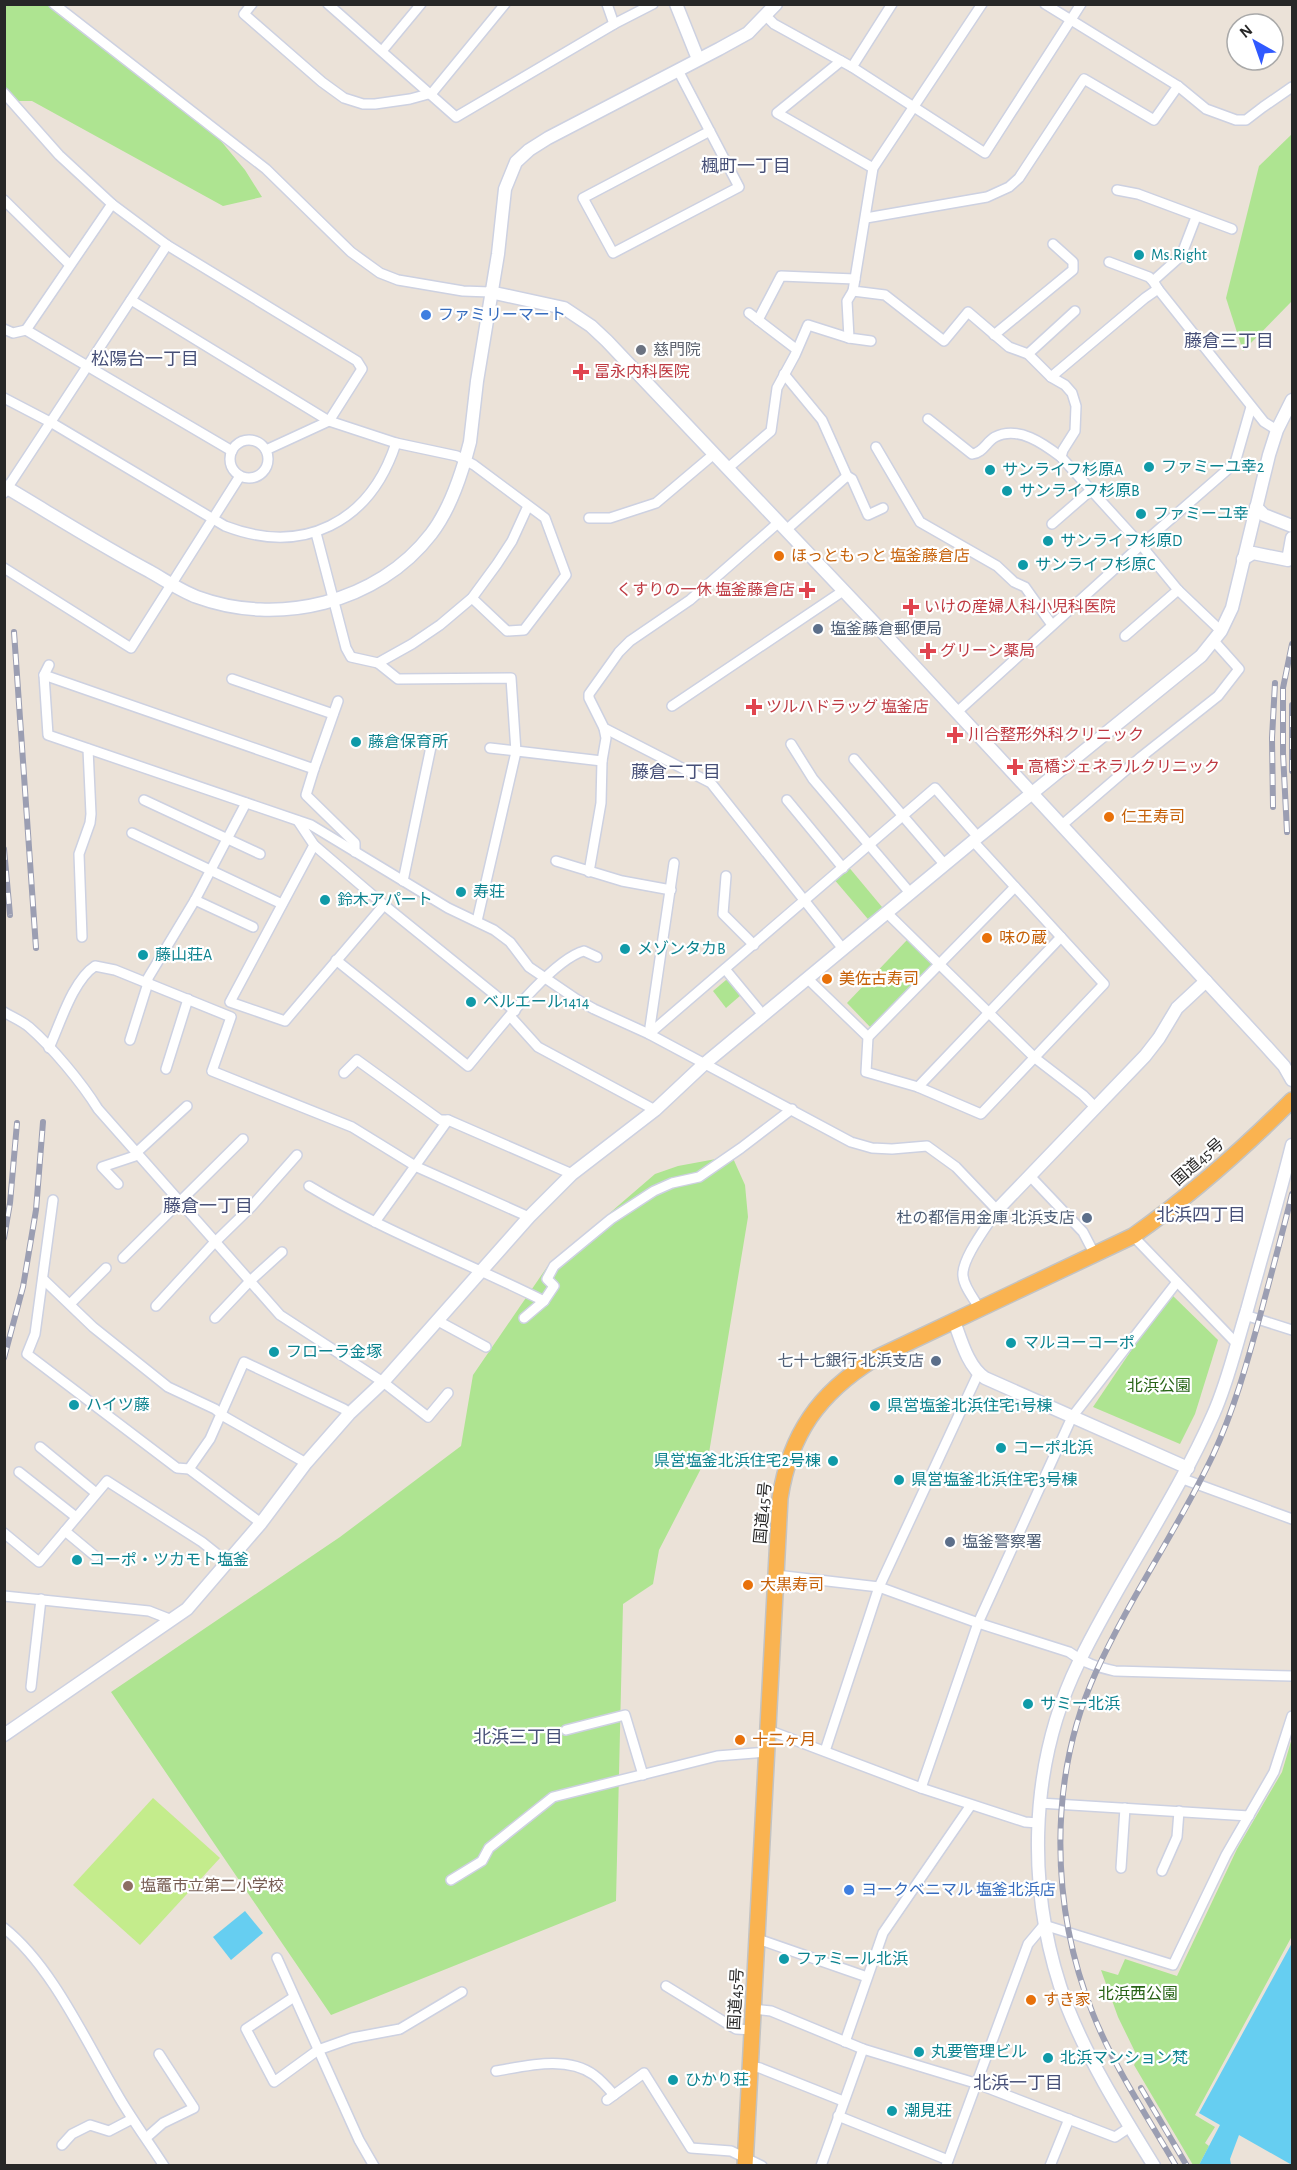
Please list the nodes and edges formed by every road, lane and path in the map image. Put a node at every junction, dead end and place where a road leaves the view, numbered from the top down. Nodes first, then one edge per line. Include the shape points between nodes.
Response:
1 (54, 4) edge
2 (252, 4) edge
3 (421, 4) edge
4 (505, 4) edge
5 (607, 4) edge
6 (653, 4) edge
7 (676, 4) edge
8 (777, 4) edge
9 (892, 4) edge
10 (982, 4) edge
11 (1046, 4) edge
12 (1081, 4) edge
13 (333, 6) edge
14 (766, 16) junction
15 (1070, 20) junction
16 (614, 24) junction
17 (382, 51) junction
18 (698, 59) junction
19 (841, 61) junction
20 (852, 67) junction
21 (678, 70) junction
22 (1178, 86) junction
23 (1293, 87) edge
24 (4, 93) edge
25 (432, 93) junction
26 (915, 107) junction
27 (710, 131) junction
28 (873, 168) junction
29 (1117, 190) dead end
30 (4, 200) edge
31 (112, 204) junction
32 (1196, 217) junction
33 (866, 218) junction
34 (1232, 229) dead end
35 (1053, 244) dead end
36 (167, 245) junction
37 (1109, 262) dead end
38 (69, 264) junction
39 (855, 279) junction
40 (1156, 285) junction
41 (853, 291) junction
42 (490, 292) junction
43 (131, 300) junction
44 (1076, 311) dead end
45 (749, 313) dead end
46 (758, 320) junction
47 (4, 329) edge
48 (26, 330) junction
49 (994, 334) junction
50 (849, 338) junction
51 (872, 341) dead end
52 (796, 349) junction
53 (1028, 354) junction
54 (88, 365) junction
55 (784, 374) junction
56 (1051, 377) junction
57 (4, 398) edge
58 (1293, 400) edge
59 (1251, 407) junction
60 (928, 419) dead end
61 (329, 421) junction
62 (52, 423) junction
63 (1276, 430) junction
64 (396, 443) junction
65 (876, 447) dead end
66 (266, 450) junction
67 (232, 451) junction
68 (714, 454) junction
69 (1061, 457) junction
70 (465, 460) junction
71 (728, 468) junction
72 (240, 476) junction
73 (847, 476) junction
74 (6, 489) edge
75 (1090, 490) junction
76 (528, 506) junction
77 (1256, 507) junction
78 (884, 508) dead end
79 (590, 518) dead end
80 (214, 519) junction
81 (1052, 525) dead end
82 (782, 526) junction
83 (1293, 526) edge
84 (316, 533) junction
85 (1293, 538) edge
86 (1141, 545) junction
87 (1244, 560) junction
88 (4, 568) edge
89 (172, 584) junction
90 (1178, 590) junction
91 (843, 591) junction
92 (472, 598) junction
93 (334, 600) junction
94 (1052, 624) junction
95 (1125, 636) dead end
96 (1218, 636) junction
97 (378, 663) junction
98 (49, 665) dead end
99 (44, 675) junction
100 (232, 679) dead end
101 (338, 701) dead end
102 (672, 706) dead end
103 (957, 712) junction
104 (333, 714) junction
105 (604, 728) junction
106 (432, 742) dead end
107 (791, 744) dead end
108 (490, 748) dead end
109 (88, 749) junction
110 (516, 752) junction
111 (854, 759) dead end
112 (602, 761) junction
113 (314, 769) junction
114 (1033, 794) junction
115 (144, 800) dead end
116 (787, 800) dead end
117 (246, 803) junction
118 (903, 816) junction
119 (298, 821) junction
120 (1062, 825) junction
121 (132, 833) dead end
122 (228, 838) junction
123 (976, 839) junction
124 (314, 845) junction
125 (870, 846) junction
126 (356, 852) junction
127 (260, 854) dead end
128 (556, 861) dead end
129 (674, 863) dead end
130 (945, 865) junction
131 (843, 868) junction
132 (211, 869) junction
133 (590, 872) junction
134 (726, 876) dead end
135 (403, 881) junction
136 (1015, 887) junction
137 (670, 890) junction
138 (911, 894) junction
139 (195, 900) junction
140 (803, 901) junction
141 (282, 904) junction
142 (384, 905) junction
143 (887, 913) junction
144 (477, 921) junction
145 (253, 927) dead end
146 (82, 937) dead end
147 (1061, 937) junction
148 (754, 945) junction
149 (843, 949) junction
150 (597, 957) dead end
151 (336, 960) junction
152 (939, 964) junction
153 (725, 969) junction
154 (545, 977) junction
155 (808, 979) junction
156 (1206, 981) junction
157 (148, 983) junction
158 (188, 999) junction
159 (4, 1012) edge
160 (988, 1012) junction
161 (512, 1013) junction
162 (763, 1015) junction
163 (649, 1034) junction
164 (868, 1037) junction
165 (130, 1040) dead end
166 (50, 1048) junction
167 (1035, 1058) junction
168 (703, 1065) junction
169 (166, 1069) dead end
170 (344, 1073) dead end
171 (1293, 1080) edge
172 (918, 1087) junction
173 (1293, 1100) edge
174 (187, 1106) dead end
175 (1095, 1107) junction
176 (792, 1109) junction
177 (655, 1110) junction
178 (448, 1120) junction
179 (243, 1139) dead end
180 (1293, 1145) edge
181 (137, 1154) junction
182 (297, 1155) dead end
183 (417, 1167) junction
184 (572, 1174) junction
185 (1029, 1175) junction
186 (118, 1184) dead end
187 (309, 1186) dead end
188 (53, 1200) dead end
189 (181, 1202) junction
190 (997, 1210) junction
191 (529, 1217) junction
192 (375, 1222) junction
193 (1133, 1236) junction
194 (217, 1242) junction
195 (282, 1252) dead end
196 (1095, 1255) junction
197 (123, 1258) dead end
198 (106, 1268) dead end
199 (482, 1270) junction
200 (43, 1279) junction
201 (250, 1281) junction
202 (1177, 1282) junction
203 (544, 1301) junction
204 (70, 1304) junction
205 (156, 1306) dead end
206 (980, 1309) junction
207 (1245, 1315) junction
208 (215, 1318) dead end
209 (524, 1318) dead end
210 (438, 1321) junction
211 (954, 1321) junction
212 (1293, 1330) edge
213 (1237, 1344) junction
214 (486, 1347) dead end
215 (978, 1374) junction
216 (383, 1382) junction
217 (448, 1393) dead end
218 (221, 1413) junction
219 (349, 1414) junction
220 (1072, 1417) junction
221 (40, 1447) dead end
222 (306, 1463) junction
223 (189, 1468) junction
224 (19, 1472) dead end
225 (1185, 1473) junction
226 (96, 1493) junction
227 (76, 1517) junction
228 (1293, 1519) edge
229 (261, 1523) junction
230 (65, 1531) junction
231 (4, 1533) edge
232 (95, 1556) dead end
233 (227, 1562) junction
234 (776, 1575) junction
235 (879, 1587) junction
236 (4, 1596) edge
237 (41, 1599) junction
238 (172, 1620) junction
239 (978, 1623) junction
240 (1080, 1660) junction
241 (1293, 1676) edge
242 (31, 1687) dead end
243 (1293, 1716) edge
244 (566, 1730) dead end
245 (768, 1730) junction
246 (4, 1735) edge
247 (825, 1750) junction
248 (766, 1752) junction
249 (642, 1775) junction
250 (921, 1788) junction
251 (1039, 1803) junction
252 (971, 1805) junction
253 (1125, 1808) junction
254 (1179, 1811) junction
255 (1249, 1816) junction
256 (1038, 1823) junction
257 (1121, 1868) dead end
258 (1162, 1871) dead end
259 (451, 1880) dead end
260 (1044, 1925) junction
261 (4, 1928) edge
262 (758, 1940) junction
263 (277, 1958) dead end
264 (867, 1977) junction
265 (666, 1986) dead end
266 (462, 1992) dead end
267 (294, 1996) junction
268 (754, 2009) junction
269 (753, 2030) junction
270 (844, 2042) junction
271 (863, 2049) junction
272 (318, 2050) junction
273 (159, 2054) dead end
274 (751, 2066) junction
275 (496, 2071) dead end
276 (975, 2083) junction
277 (843, 2101) junction
278 (838, 2116) junction
279 (132, 2119) junction
280 (1069, 2119) junction
281 (1130, 2127) junction
282 (146, 2138) junction
283 (62, 2145) dead end
284 (745, 2162) edge
285 (947, 2163) edge
286 (164, 2166) edge
287 (374, 2166) edge
288 (762, 2166) edge
289 (821, 2166) edge
290 (1050, 2166) edge
291 (1154, 2166) edge

1 - 42 street via 266,169 351,252 380,273 398,280
2 - 25 street via 244,14 344,98 375,104
3 - 17 street
4 - 25 street
5 - 16 street
6 - 16 street
7 - 18 street
8 - 14 street
9 - 20 street
10 - 26 street
11 - 15 street
12 - 15 street
13 - 17 street
14 - 18 street via 747,33
14 - 19 street
15 - 22 street
15 - 26 street via 985,153
16 - 25 street via 456,117
17 - 25 street
18 - 21 street
19 - 20 street
19 - 28 street via 777,113
20 - 26 street
21 - 27 street
21 - 42 street via 548,138 516,162 505,189
22 - 23 street via 1206,109 1236,120 1246,120
22 - 33 street via 1154,120 1084,79 1019,178 1009,187 987,197
24 - 31 street via 59,155
26 - 28 street
27 - 27 street via 739,187 614,254 583,198
28 - 33 street
29 - 32 street via 1138,194
30 - 38 street
31 - 36 street
31 - 38 street
32 - 34 street
32 - 40 street via 1181,256
33 - 39 street
35 - 49 street via 1073,262 1073,270
36 - 43 street
36 - 61 street via 357,360 362,369
37 - 40 street via 1149,278
38 - 48 street
39 - 41 street
39 - 46 street via 781,276
40 - 56 street
40 - 59 street
41 - 49 street via 885,295 944,341 968,312
41 - 50 street via 847,301
42 - 68 street via 551,304 577,315 607,341
42 - 70 street
43 - 54 street
43 - 61 street
44 - 53 street
45 - 46 street
46 - 52 street
47 - 48 street via 13,333
48 - 54 street
49 - 53 street via 1009,347
50 - 51 street
50 - 52 street via 808,325
52 - 55 street
53 - 56 street
54 - 62 street
54 - 67 street
55 - 71 street via 777,388 771,430
55 - 73 street via 822,420
56 - 69 street via 1065,385 1077,406 1075,431
57 - 62 street
58 - 63 street
59 - 63 street
59 - 86 street via 1235,464
60 - 69 street via 972,454 995,437 1021,435 1036,439
61 - 64 street
61 - 66 street
62 - 74 street
62 - 80 street
63 - 77 street
64 - 70 street
64 - 84 street via 384,474 363,501
65 - 94 street via 920,522 997,566 1024,588
66 - 67 street via 257,442 246,441
66 - 72 street via 268,462 262,473 252,478
67 - 72 street via 230,462
68 - 71 street
68 - 79 street via 656,503 610,518
69 - 75 street
70 - 76 street
70 - 93 street via 450,502 432,533 409,558 381,579
71 - 82 street
72 - 80 street
73 - 78 street via 852,478 868,514
73 - 82 street
74 - 89 street
75 - 81 street
75 - 86 street
76 - 92 street via 512,541
76 - 92 street via 545,518 566,575 524,630 507,631
77 - 83 street via 1264,516
77 - 87 street
80 - 84 street via 243,533 263,537
80 - 89 street
82 - 91 street
82 - 105 street via 620,652 589,694
84 - 93 street
85 - 87 street via 1288,560 1253,553
86 - 90 street
86 - 94 street
87 - 96 street via 1232,608
88 - 89 street via 131,648
89 - 93 street via 230,607 291,609
90 - 95 street
90 - 96 street
91 - 102 street
91 - 103 street
92 - 97 street via 440,625
93 - 97 street via 351,657
94 - 103 street
96 - 114 street via 1176,678
96 - 120 street via 1239,669 1218,696
97 - 110 street via 398,680 511,678
98 - 99 street
99 - 109 street via 48,735
99 - 113 street
100 - 104 street
101 - 104 street
103 - 114 street
104 - 113 street
105 - 112 street
105 - 140 street via 711,783
106 - 135 street
107 - 125 street via 813,779
108 - 110 street
109 - 117 street
109 - 146 street via 91,813 79,854
110 - 112 street
110 - 144 street
111 - 118 street
112 - 133 street via 601,803
113 - 126 street via 306,795 355,843
114 - 120 street
114 - 123 street
115 - 122 street
116 - 131 street
117 - 119 street
117 - 122 street
118 - 123 street via 936,788
118 - 125 street
118 - 130 street
119 - 124 street
119 - 126 street
120 - 156 street
121 - 132 street
122 - 127 street
122 - 132 street
123 - 130 street
123 - 136 street
124 - 141 street
124 - 142 street
125 - 131 street
125 - 138 street
126 - 135 street
128 - 133 street
129 - 137 street
130 - 138 street
131 - 140 street
132 - 139 street
132 - 141 street
133 - 137 street
134 - 148 street via 723,914
135 - 144 street
136 - 147 street
136 - 152 street
137 - 163 street
138 - 143 street
139 - 145 street
139 - 157 street
140 - 148 street
140 - 149 street
141 - 151 street via 230,1002 285,1021
142 - 151 street
142 - 161 street
143 - 149 street
143 - 152 street
144 - 154 street via 510,942 529,967
147 - 160 street
147 - 167 street via 1104,984
148 - 153 street
149 - 155 street
150 - 154 street via 584,951 575,953
151 - 161 street via 468,1066
152 - 160 street
152 - 164 street
153 - 162 street
153 - 163 street
154 - 161 street
154 - 163 street via 594,1009
155 - 162 street
155 - 164 street
156 - 171 street
156 - 175 street via 1176,1008 1145,1056
157 - 158 street
157 - 165 street
157 - 166 street via 116,970 95,966 86,971
158 - 169 street
158 - 183 street via 231,1017 212,1071 352,1127
159 - 166 street via 27,1026
160 - 167 street
160 - 172 street
161 - 177 street via 538,1047
162 - 168 street
163 - 168 street
164 - 172 street via 866,1072
166 - 181 street
167 - 172 street via 981,1114
167 - 175 street
168 - 176 street
168 - 177 street
170 - 178 street via 357,1060 440,1120
173 - 193 highway, 国道45号 via 1205,1180
174 - 181 street
175 - 185 street
176 - 190 street via 850,1142 872,1148 927,1146 956,1167
176 - 203 street via 699,1177 654,1191 610,1219 554,1266 547,1279 554,1287
177 - 184 street
178 - 183 street
178 - 184 street
179 - 189 street
180 - 207 street
181 - 186 street via 102,1167
181 - 189 street
182 - 194 street
183 - 191 street
183 - 192 street
184 - 191 street
185 - 190 street
185 - 196 street via 1083,1232
187 - 192 street
188 - 200 street
189 - 194 street
189 - 197 street
190 - 206 street via 963,1268 967,1288
191 - 199 street
192 - 199 street
193 - 196 highway, 国道45号
193 - 202 street
194 - 201 street
194 - 205 street
195 - 201 street
196 - 206 highway, 国道45号
198 - 204 street
199 - 203 street
199 - 210 street
200 - 204 street
200 - 223 street via 35,1334 27,1354 177,1468
201 - 208 street
201 - 216 street via 280,1315
202 - 213 street
202 - 220 street
203 - 209 street
204 - 218 street via 168,1387
206 - 211 highway, 国道45号
207 - 212 street
207 - 213 street
210 - 214 street
210 - 216 street
211 - 215 street
211 - 234 highway, 国道45号 via 857,1369 824,1398 804,1425 784,1473
213 - 225 street via 1220,1399
215 - 220 street
215 - 235 street
216 - 217 street via 428,1417
216 - 219 street
218 - 219 street via 244,1362
218 - 222 street
218 - 223 street via 210,1439
219 - 222 street
220 - 225 street
220 - 239 street
221 - 226 street
222 - 229 street
223 - 229 street
224 - 227 street
225 - 228 street
225 - 240 street
226 - 227 street
226 - 233 street via 107,1481
227 - 230 street
229 - 233 street
230 - 231 street via 39,1562
230 - 232 street
233 - 238 street via 187,1609
234 - 235 street
234 - 245 highway, 国道45号
235 - 239 street
235 - 247 street
236 - 237 street
237 - 238 street via 149,1611
237 - 242 street
238 - 246 street
239 - 240 street via 1070,1652
239 - 250 street
240 - 241 street via 1115,1671
240 - 251 street via 1061,1702 1048,1746
243 - 255 street via 1274,1772
244 - 249 street via 625,1715
245 - 247 street
245 - 248 highway, 国道45号
247 - 250 street
248 - 249 street via 717,1756
248 - 262 highway, 国道45号
249 - 259 street via 553,1797 489,1848 482,1861
250 - 252 street
251 - 253 street
251 - 256 street
252 - 256 street
252 - 264 street via 883,1933
253 - 254 street
253 - 257 street
254 - 255 street
254 - 258 street via 1177,1837
255 - 260 street via 1173,1965
256 - 260 street
260 - 276 street via 1028,1944
260 - 281 street via 1085,2048
261 - 279 street via 20,1940 62,1996
262 - 264 street
262 - 268 highway, 国道45号
263 - 267 street
264 - 270 street
265 - 269 street via 736,2029
266 - 272 street via 400,2029 352,2038
267 - 272 street
267 - 272 street via 246,2029 274,2082
268 - 269 highway, 国道45号
268 - 270 street via 771,2010
269 - 274 highway, 国道45号
270 - 271 street
271 - 276 street
271 - 277 street
272 - 287 street
273 - 282 street via 194,2108 163,2123
274 - 277 street
274 - 284 highway, 国道45号
275 - 284 street via 556,2063 579,2066 594,2075 611,2097 644,2073 691,2148 731,2151
276 - 280 street
276 - 285 street
277 - 278 street
278 - 285 street
278 - 289 street
279 - 282 street
279 - 283 street via 109,2132 90,2125 72,2134
280 - 281 street via 1115,2137
280 - 290 street
281 - 291 street
282 - 286 street
284 - 288 street

